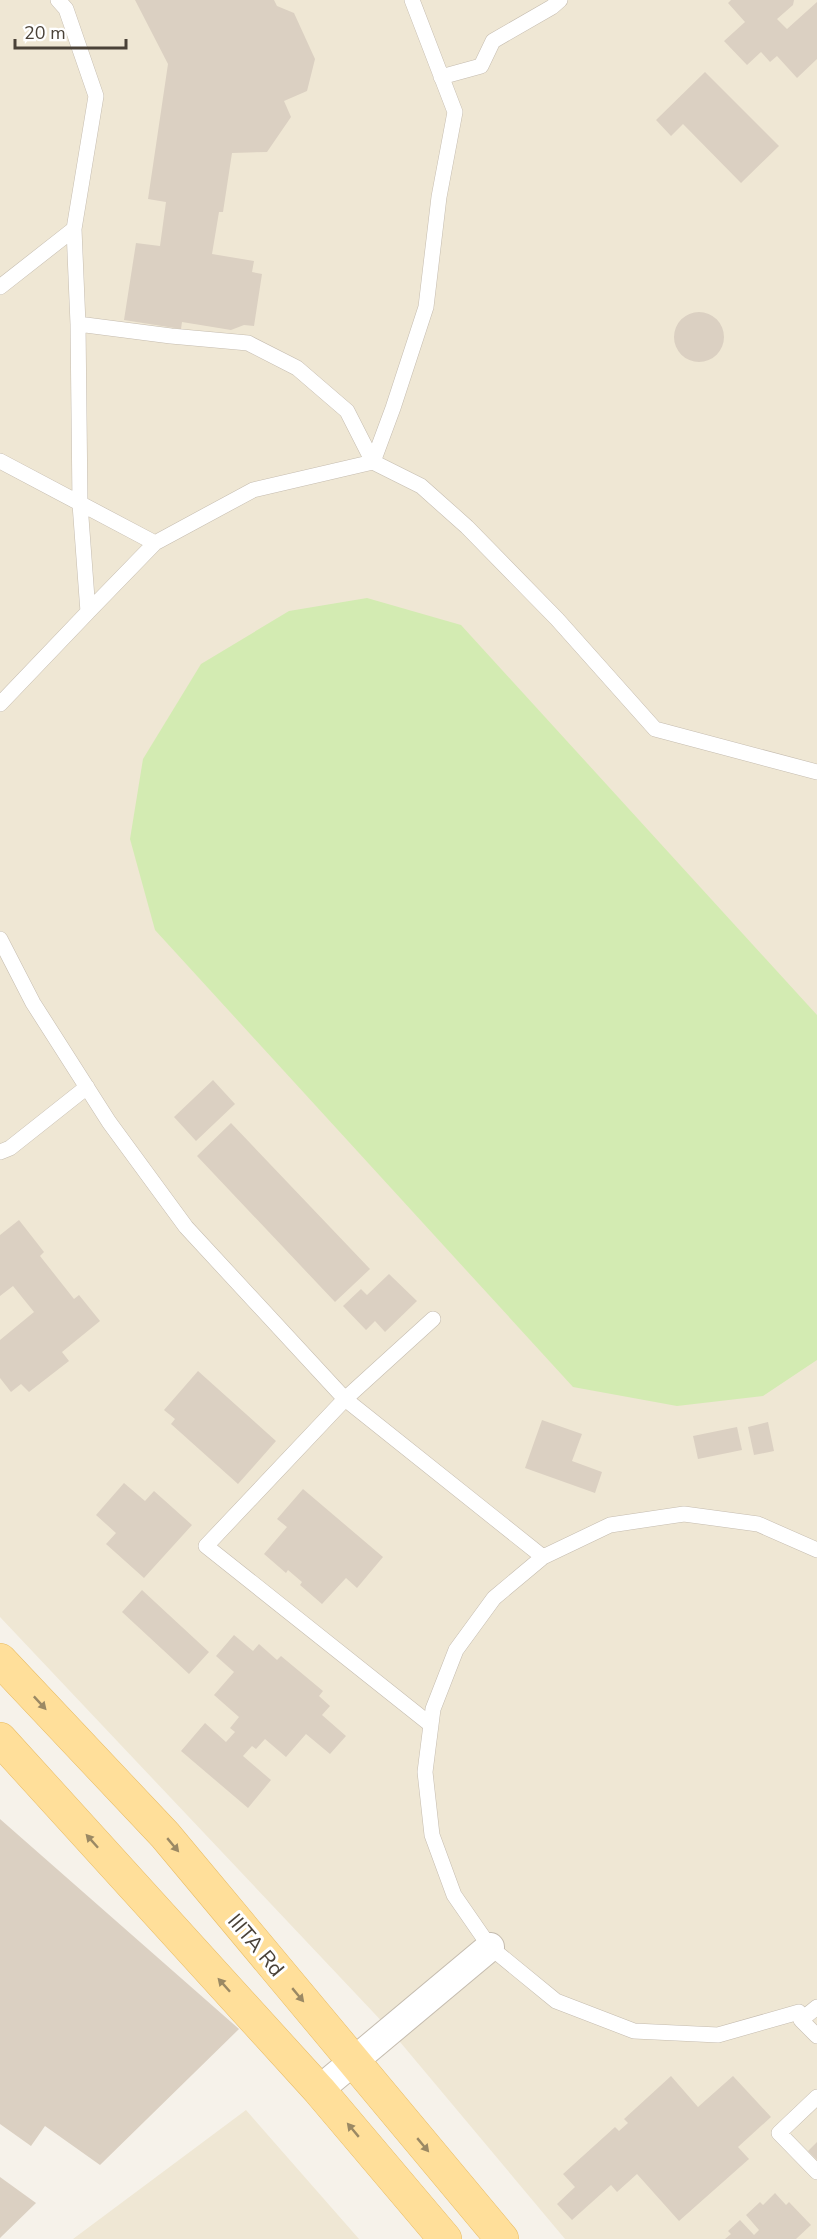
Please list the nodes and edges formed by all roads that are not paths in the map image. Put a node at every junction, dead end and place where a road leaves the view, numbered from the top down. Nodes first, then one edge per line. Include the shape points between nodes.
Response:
1 (58, 0) edge
2 (412, 0) edge
3 (560, 0) edge
4 (441, 77) junction
5 (74, 229) junction
6 (0, 287) edge
7 (78, 324) junction
8 (0, 461) edge
9 (373, 462) junction
10 (80, 504) junction
11 (155, 543) junction
12 (88, 612) junction
13 (0, 704) edge
14 (817, 772) edge
15 (0, 939) edge
16 (87, 1087) junction
17 (0, 1152) edge
18 (433, 1319) dead end
19 (345, 1399) junction
20 (817, 1550) edge
21 (543, 1557) junction
22 (0, 1660) edge
23 (431, 1725) junction
24 (0, 1739) edge
25 (490, 1947) junction
26 (817, 2007) edge
27 (801, 2020) junction
28 (817, 2036) edge
29 (353, 2062) junction
30 (319, 2090) junction
31 (817, 2097) edge
32 (817, 2172) edge
33 (446, 2239) edge
34 (502, 2239) edge

1 - 5 lane via 66,9 96,96
2 - 4 lane
3 - 4 lane via 493,42 481,66
4 - 9 lane via 455,112 439,197 426,307
5 - 6 lane
5 - 7 lane
7 - 9 lane via 248,343 297,368 348,411
7 - 10 lane
8 - 10 lane
9 - 11 lane via 253,490
9 - 14 lane via 421,486 467,527 655,729
10 - 11 lane
10 - 12 lane
11 - 12 lane
12 - 13 lane
15 - 16 lane via 33,1003
16 - 17 lane
16 - 19 lane via 186,1227
18 - 19 lane
19 - 21 lane
19 - 23 lane via 206,1546
20 - 21 lane via 758,1524 684,1514 610,1526
21 - 23 lane via 494,1598 456,1650 433,1709
22 -> 29 main road, IIITA Rd via 165,1835
23 - 25 lane via 425,1772 432,1835 454,1895
30 -> 24 main road
25 - 27 lane via 556,2001 634,2031 718,2035 799,2012
25 - 29 street
26 - 27 lane
27 - 28 lane
29 - 30 street
29 -> 34 main road, IIITA Rd
33 -> 30 main road
31 - 32 lane via 779,2133

